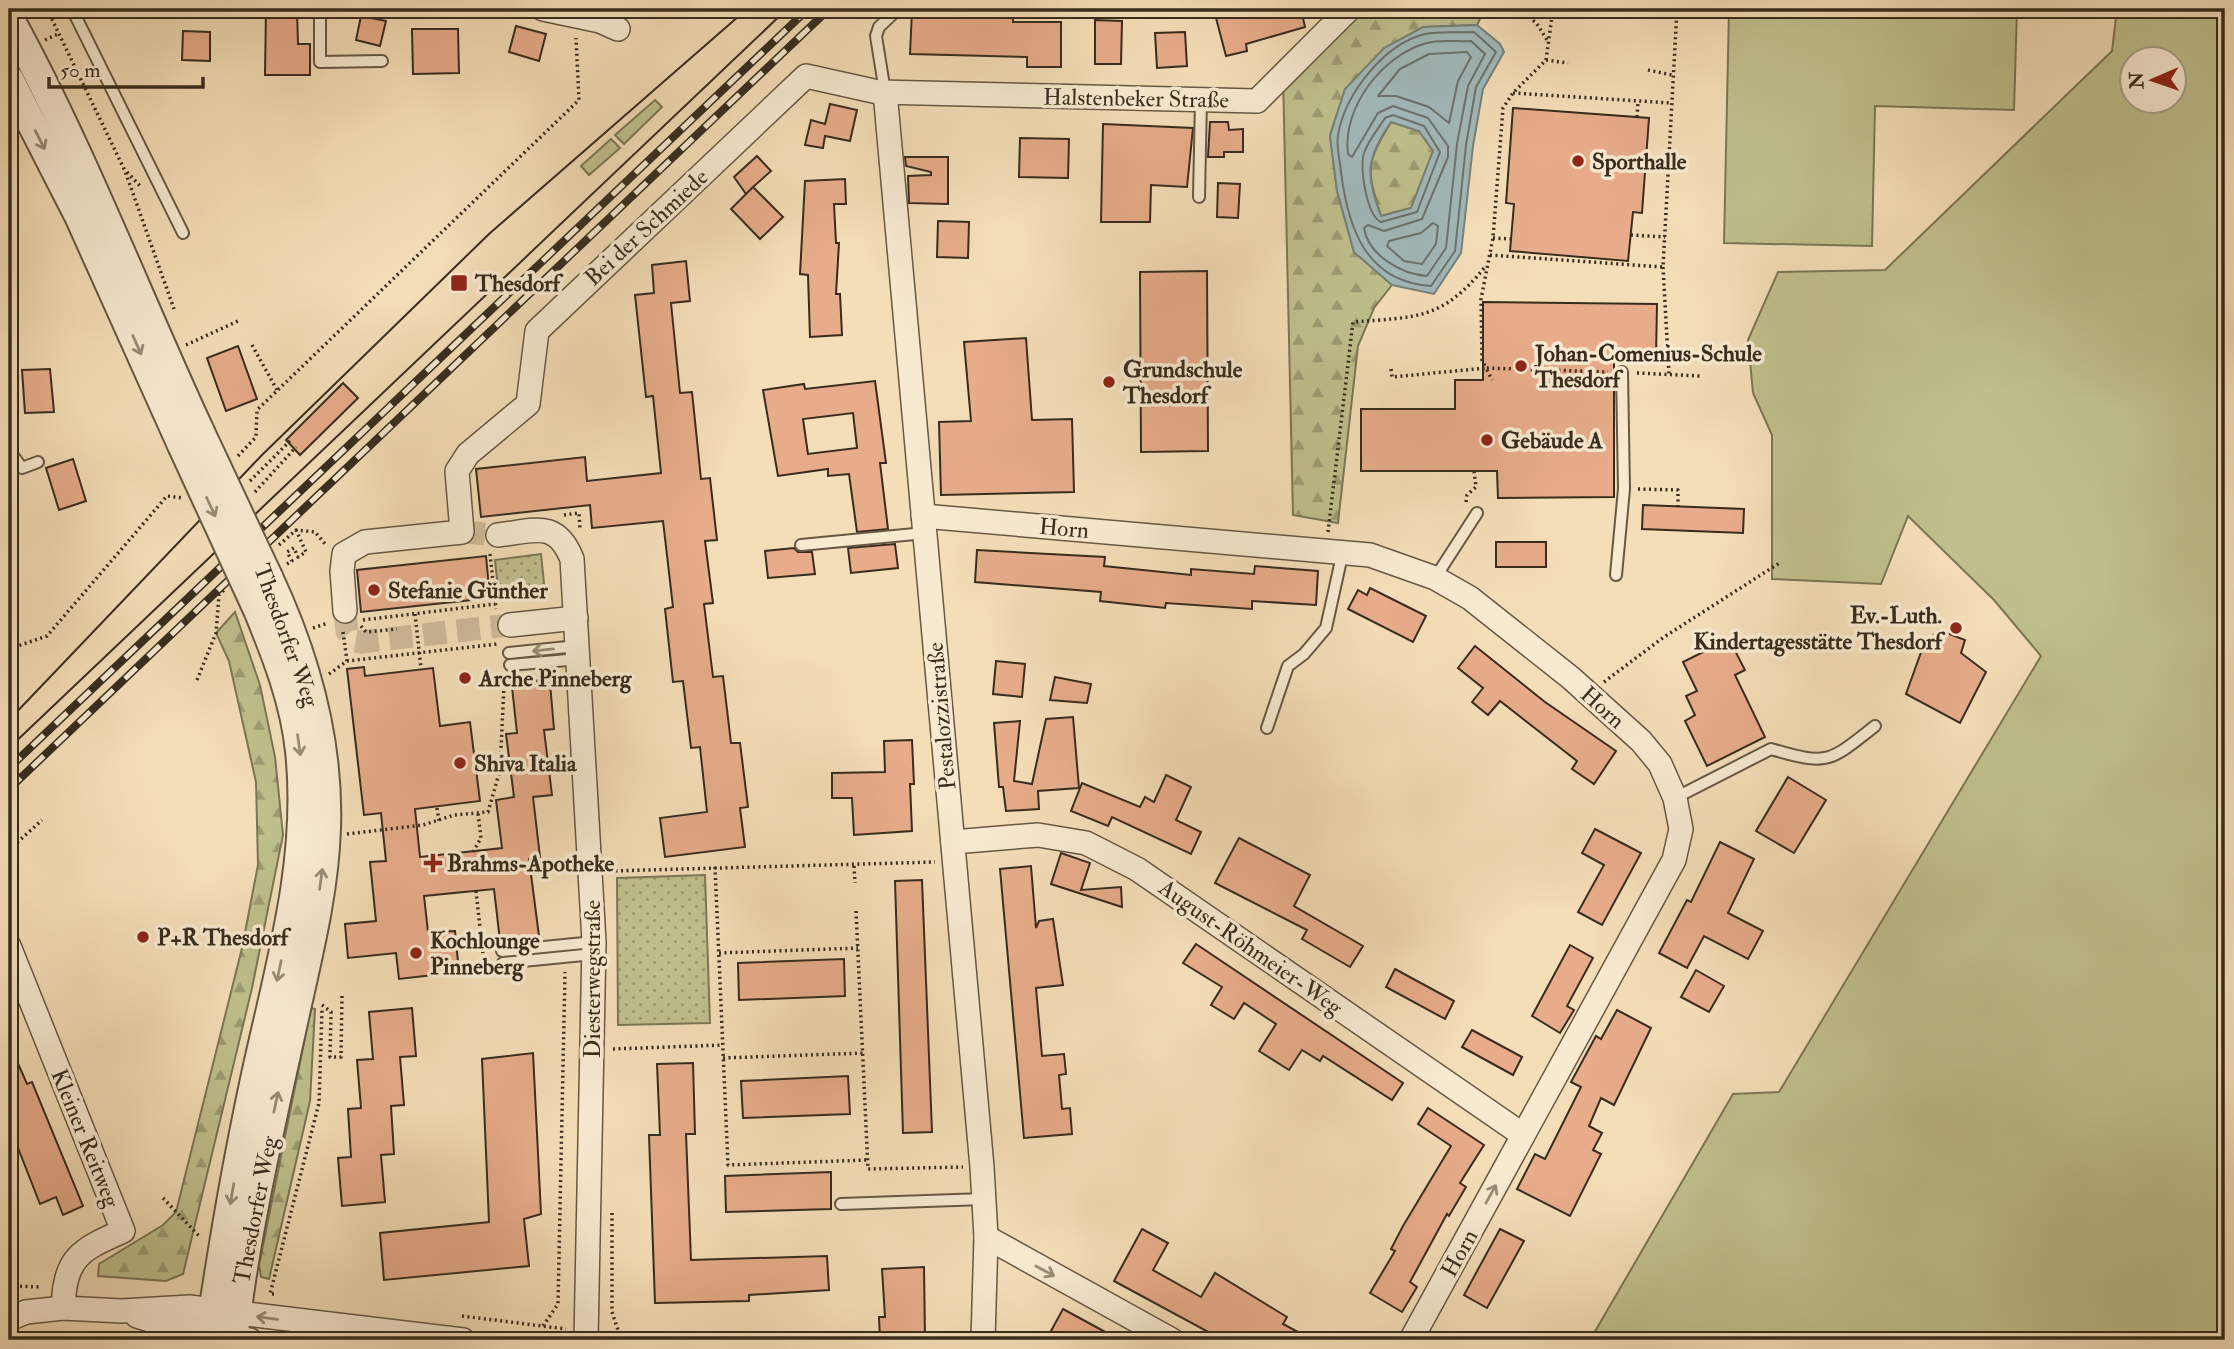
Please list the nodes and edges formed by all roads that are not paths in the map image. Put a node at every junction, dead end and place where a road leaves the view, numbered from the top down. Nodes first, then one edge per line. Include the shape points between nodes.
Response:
1 (72, 9) edge
2 (320, 9) edge
3 (545, 9) edge
4 (898, 9) edge
5 (1349, 9) edge
6 (9, 18) edge
7 (618, 29) dead end
8 (382, 61) dead end
9 (9, 79) edge
10 (885, 92) junction
11 (1201, 99) junction
12 (1199, 197) dead end
13 (183, 233) dead end
14 (1622, 372) road end
15 (191, 439) junction
16 (9, 450) edge
17 (38, 462) dead end
18 (1475, 517) road end
19 (924, 525) junction
20 (493, 543) tunnel mouth
21 (801, 545) dead end
22 (1335, 550) junction
23 (1616, 575) dead end
24 (1435, 578) junction
25 (348, 618) tunnel mouth
26 (576, 618) junction
27 (502, 624) tunnel mouth
28 (578, 652) junction
29 (507, 663) road end
30 (1875, 726) dead end
31 (1267, 728) dead end
32 (1675, 798) junction
33 (954, 851) junction
34 (9, 946) edge
35 (594, 948) junction
36 (502, 957) dead end
37 (1523, 1135) junction
38 (984, 1199) junction
39 (841, 1204) dead end
40 (986, 1237) junction
41 (63, 1308) junction
42 (9, 1319) edge
43 (226, 1331) edge
44 (586, 1336) edge
45 (463, 1340) edge
46 (982, 1340) edge
47 (1172, 1340) edge
48 (1411, 1340) edge

1 - 13 lane
2 - 8 lane via 320,62
3 - 7 street
4 - 10 lane via 878,27 876,36
5 - 11 street, Halstenbeker Straße via 1257,101
6 - 15 street, Thesdorfer Weg via 79,154
9 -> 15 street, Thesdorfer Weg
10 - 11 street, Halstenbeker Straße
10 - 19 street, Pestalozzistraße
10 - 25 street, Bei der Schmiede via 806,76 537,331 528,404 468,454 457,471 462,532 365,542 344,554
11 - 12 lane
14 - 23 lane via 1624,489
15 - 43 street, Thesdorfer Weg, bridge via 268,603 300,752 303,825 294,905 238,1160
16 - 17 lane via 22,468
18 - 24 lane
19 - 21 lane
19 - 22 street, Horn
19 - 33 street, Pestalozzistraße
20 - 26 street, Diesterwegstraße via 543,530 564,539 572,559
22 - 24 street, Horn via 1370,555
22 - 31 lane via 1326,628 1288,666
24 - 32 street, Horn via 1470,598 1641,741 1660,764
26 - 27 street
26 - 28 street, Diesterwegstraße
28 -> 29 lane
28 - 35 street, Diesterwegstraße
30 - 32 lane via 1835,757 1808,760 1771,749
32 - 37 street, Horn via 1681,829 1674,860
33 - 37 street, August-Röhmeier-Weg via 1038,835 1086,844 1137,869
33 - 38 street, Pestalozzistraße
34 - 41 street, Kleiner Reitweg via 123,1231 85,1248 69,1267
35 - 36 lane
35 - 44 street, Diesterwegstraße
48 -> 37 street, Horn
38 - 39 lane
38 - 40 street, Pestalozzistraße
40 - 46 street, Pestalozzistraße
40 -> 47 street
41 - 42 street
41 - 43 street via 122,1311 169,1326
45 -> 43 street

